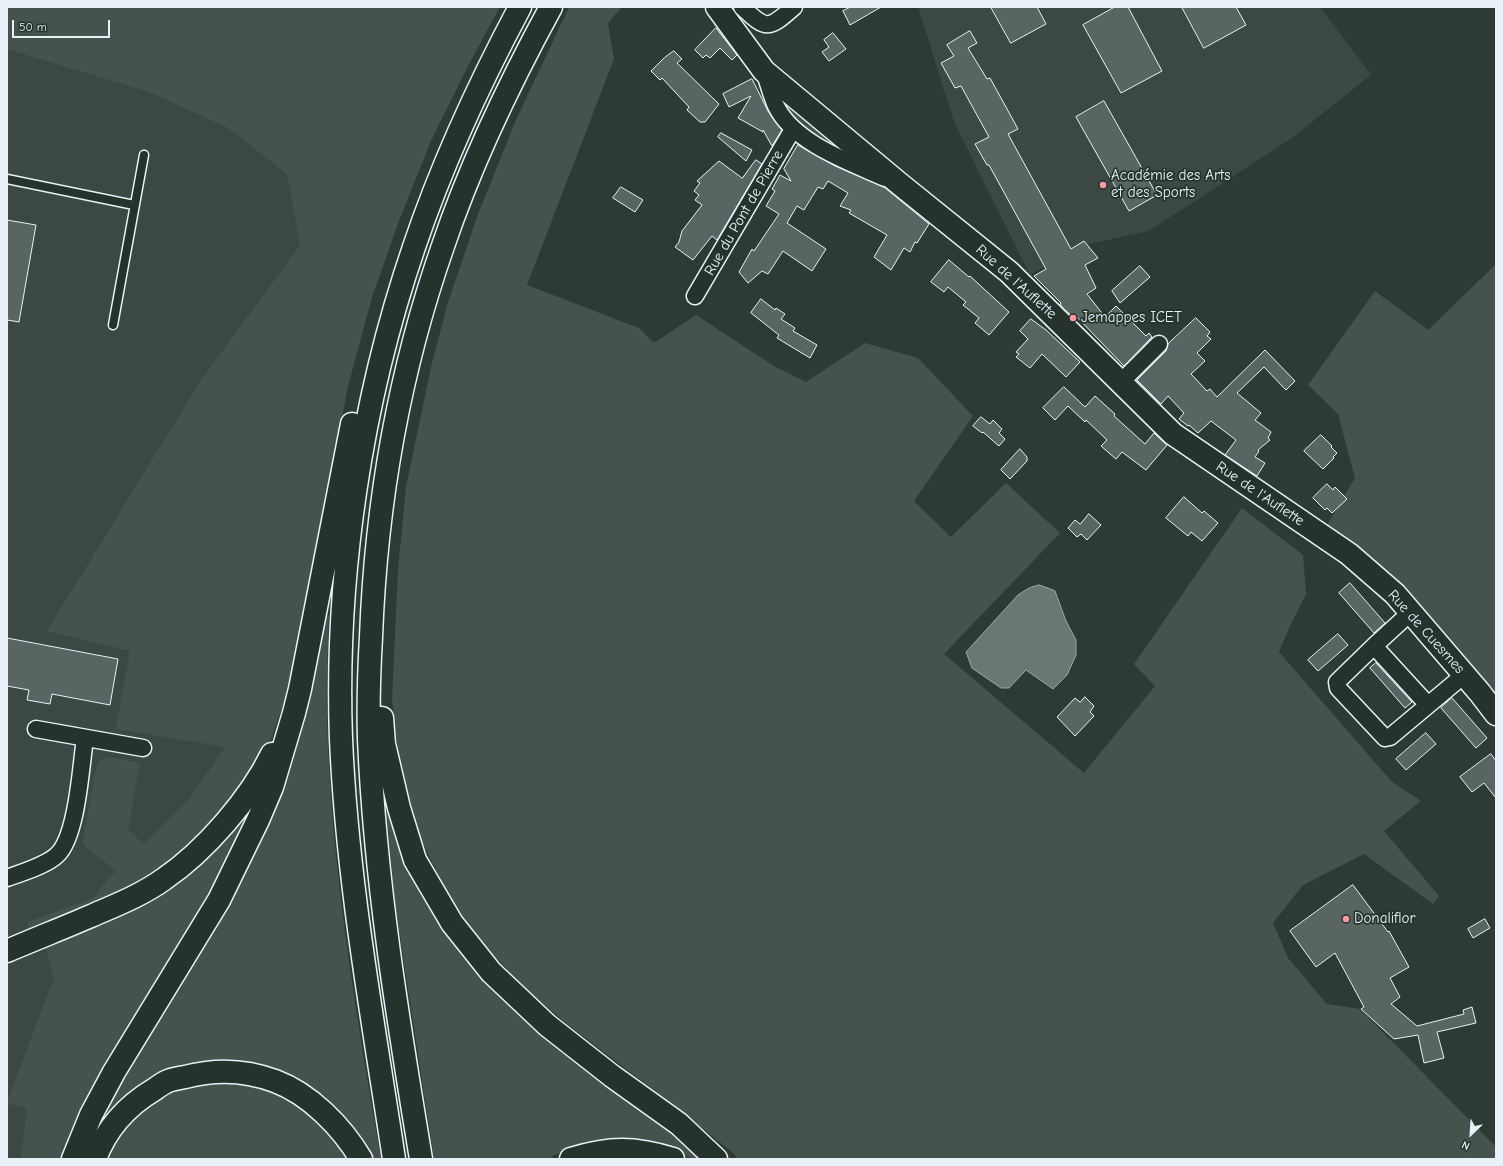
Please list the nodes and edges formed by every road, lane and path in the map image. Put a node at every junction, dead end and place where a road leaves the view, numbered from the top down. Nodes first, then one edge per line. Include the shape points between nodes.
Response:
1 (520, 7) edge
2 (551, 7) edge
3 (717, 7) edge
4 (742, 7) edge
5 (794, 7) edge
6 (764, 71) junction
7 (793, 129) junction
8 (144, 155) dead end
9 (440, 176) junction
10 (7, 179) edge
11 (901, 185) junction
12 (134, 205) junction
13 (695, 296) dead end
14 (113, 324) dead end
15 (1159, 344) dead end
16 (1121, 382) junction
17 (1350, 554) joint
18 (1410, 613) junction
19 (310, 639) junction
20 (1374, 646) junction
21 (369, 672) junction
22 (1464, 675) junction
23 (1428, 705) junction
24 (1496, 714) edge
25 (36, 729) dead end
26 (85, 738) junction
27 (143, 748) dead end
28 (7, 878) edge
29 (7, 951) edge
30 (73, 1159) edge
31 (95, 1159) edge
32 (361, 1159) edge
33 (394, 1159) edge
34 (420, 1159) edge
35 (571, 1159) edge
36 (673, 1159) edge
37 (716, 1159) edge

1 - 9 main road via 495,53
2 - 21 main road via 490,126 443,246 420,321 403,387 380,519 372,599
3 - 6 main road, Rue de l'Auflette
4 - 5 street via 761,23 770,25
6 - 7 street via 776,107
6 - 11 main road, Rue de l'Auflette
7 - 11 street via 814,144
7 - 13 street, Rue du Pont de Pierre
8 - 12 lane
9 - 19 main road via 395,275 362,379
9 - 33 main road via 396,304 361,452 351,524 340,669 345,808 352,878
10 - 12 lane
11 - 16 main road, Rue de l'Auflette via 1009,272
12 - 14 lane
15 - 16 street
16 - 17 main road, Rue de l'Auflette via 1173,434
17 - 18 main road, Rue de Cuesmes via 1395,594
18 - 20 street
18 - 22 main road, Rue de Cuesmes
19 - 29 main road via 287,714 265,768 241,803 201,849 164,880 137,895
19 - 30 main road via 294,713 272,787 258,820 219,900 114,1072 91,1115
20 - 23 street
20 - 23 street via 1337,682 1338,688 1385,738 1390,737
21 - 34 main road via 369,736 379,876
21 - 37 main road via 381,704 384,744 399,808 415,860 452,923 491,972 547,1025 679,1124
22 - 23 street
22 - 24 main road, Rue de Cuesmes
25 - 26 street
26 - 27 street
26 - 28 street via 74,817 67,842 50,860
31 - 32 main road via 106,1135 141,1097 168,1081 205,1072 241,1072 276,1081 292,1089 344,1133
35 - 36 main road via 616,1150 636,1150

